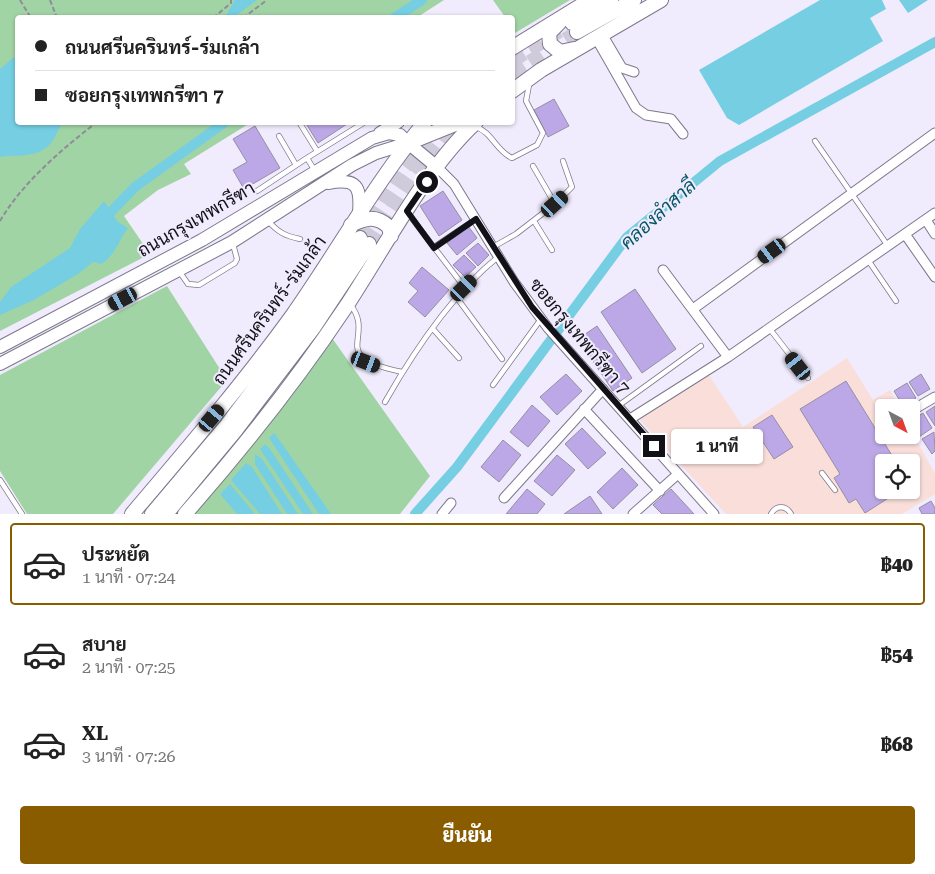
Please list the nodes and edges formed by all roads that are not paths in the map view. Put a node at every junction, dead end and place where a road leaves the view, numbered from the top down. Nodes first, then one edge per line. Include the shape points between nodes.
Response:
1 (590, 0) edge
2 (611, 0) edge
3 (634, 0) edge
4 (662, 0) edge
5 (572, 23) junction
6 (594, 39) junction
7 (515, 46) edge
8 (541, 70) junction
9 (634, 72) dead end
10 (515, 89) edge
11 (301, 125) edge
12 (360, 125) edge
13 (393, 125) edge
14 (423, 125) edge
15 (466, 125) edge
16 (468, 125) edge
17 (472, 125) edge
18 (935, 133) edge
19 (683, 134) dead end
20 (280, 136) dead end
21 (372, 138) junction
22 (815, 141) dead end
23 (408, 144) junction
24 (317, 151) junction
25 (307, 158) junction
26 (563, 161) dead end
27 (296, 165) junction
28 (533, 166) dead end
29 (437, 167) junction
30 (315, 171) junction
31 (321, 184) junction
32 (257, 191) dead end
33 (851, 193) junction
34 (555, 204) junction
35 (407, 211) junction
36 (935, 213) edge
37 (358, 214) junction
38 (476, 219) junction
39 (267, 220) junction
40 (926, 220) junction
41 (534, 221) junction
42 (350, 226) junction
43 (906, 234) junction
44 (935, 234) edge
45 (392, 236) junction
46 (300, 239) dead end
47 (232, 242) junction
48 (888, 246) junction
49 (493, 247) junction
50 (434, 248) junction
51 (552, 250) dead end
52 (499, 256) junction
53 (868, 260) junction
54 (150, 267) junction
55 (179, 270) junction
56 (664, 270) dead end
57 (935, 276) edge
58 (158, 280) junction
59 (464, 288) junction
60 (457, 298) junction
61 (896, 301) dead end
62 (349, 302) junction
63 (693, 309) junction
64 (541, 319) junction
65 (769, 328) junction
66 (433, 329) junction
67 (0, 346) edge
68 (701, 346) dead end
69 (728, 357) junction
70 (459, 358) dead end
71 (502, 359) dead end
72 (0, 364) edge
73 (402, 372) junction
74 (808, 378) dead end
75 (493, 385) dead end
76 (603, 389) junction
77 (935, 397) edge
78 (385, 402) dead end
79 (618, 406) junction
80 (920, 406) edge
81 (584, 409) junction
82 (630, 419) junction
83 (822, 473) dead end
84 (678, 474) junction
85 (0, 480) edge
86 (835, 490) dead end
87 (660, 491) junction
88 (504, 498) dead end
89 (451, 503) dead end
90 (22, 514) edge
91 (132, 514) edge
92 (152, 514) edge
93 (166, 514) edge
94 (185, 514) edge
95 (442, 514) edge
96 (633, 514) edge
97 (714, 514) edge
98 (771, 514) edge
99 (791, 514) edge

1 - 5 main road
2 - 5 main road
3 - 5 main road
4 - 6 main road
5 - 6 main road via 549,33 550,44 560,52
5 - 7 main road
6 - 8 main road
6 - 9 street via 622,68
6 - 19 street via 636,108 646,115 671,119
8 - 10 main road
8 - 17 lane via 530,82 526,94 526,101 543,133 537,145 512,158 504,154 485,130
11 - 24 lane
12 - 24 lane
13 - 21 main road
14 - 23 main road
15 - 23 main road
16 - 29 main road
18 - 33 street
20 - 27 lane
21 - 23 main road, ถนนกรุงเทพกรีฑา via 394,133 404,137
21 - 30 main road, ถนนกรุงเทพกรีฑา
22 - 33 lane
23 - 29 main road, ถนนกรุงเทพกรีฑา
23 - 31 main road, ถนนกรุงเทพกรีฑา via 376,153
23 - 37 main road, ถนนศรีนครินทร์-ร่มเกล้า
24 - 25 lane
25 - 27 lane
25 - 30 lane
26 - 34 lane via 572,187
27 - 32 lane
28 - 34 lane
29 - 35 main road
29 - 38 street, ซอยกรุงเทพกรีฑา 7 via 454,184
30 - 54 main road, ถนนกรุงเทพกรีฑา via 229,224
31 - 37 main road via 344,180 354,184 359,192
31 - 39 main road, ถนนกรุงเทพกรีฑา
33 - 48 lane
33 - 63 street
34 - 41 lane
35 - 45 main road
35 - 50 lane
36 - 40 street
37 - 42 main road, ถนนศรีนครินทร์-ร่มเกล้า
38 - 49 street, ซอยกรุงเทพกรีฑา 7
38 - 50 lane
39 - 46 lane via 277,232
39 - 47 main road, ถนนกรุงเทพกรีฑา
40 - 43 street
40 - 44 street
41 - 49 lane
41 - 51 lane
42 - 45 main road via 362,220 376,219 389,227
42 - 91 main road, ถนนศรีนครินทร์-ร่มเกล้า via 292,316
43 - 48 street
43 - 57 street
45 - 62 main road
47 - 55 main road, ถนนกรุงเทพกรีฑา
47 - 55 lane via 237,261 199,285 188,284
48 - 53 street
49 - 52 street, ซอยกรุงเทพกรีฑา 7
50 - 59 lane
52 - 59 lane
52 - 64 street, ซอยกรุงเทพกรีฑา 7
53 - 61 lane
53 - 65 street
54 - 58 main road
54 - 67 main road, ถนนกรุงเทพกรีฑา
55 - 58 main road, ถนนกรุงเทพกรีฑา
56 - 63 street
58 - 72 main road, ถนนกรุงเทพกรีฑา
59 - 60 lane
60 - 66 lane
60 - 71 lane
62 - 73 lane via 357,314 357,342 361,356 366,362
62 - 94 main road via 234,457
63 - 69 street
64 - 75 lane
64 - 76 street, ซอยกรุงเทพกรีฑา 7
65 - 69 street
65 - 74 lane
66 - 70 lane
66 - 73 lane
68 - 79 lane
69 - 82 street
73 - 78 lane
76 - 79 street, ซอยกรุงเทพกรีฑา 7
76 - 81 street
77 - 80 street
79 - 82 street, ซอยกรุงเทพกรีฑา 7
81 - 87 street
81 - 88 street
82 - 84 street, ซอยกรุงเทพกรีฑา 7
83 - 86 lane
84 - 87 street
84 - 97 street, ซอยกรุงเทพกรีฑา 7
85 - 90 lane
87 - 96 street
89 - 95 street
92 - 93 main road, ถนนศรีนครินทร์-ร่มเกล้า via 227,425 364,241 314,327 235,431
98 - 99 lane via 781,507

